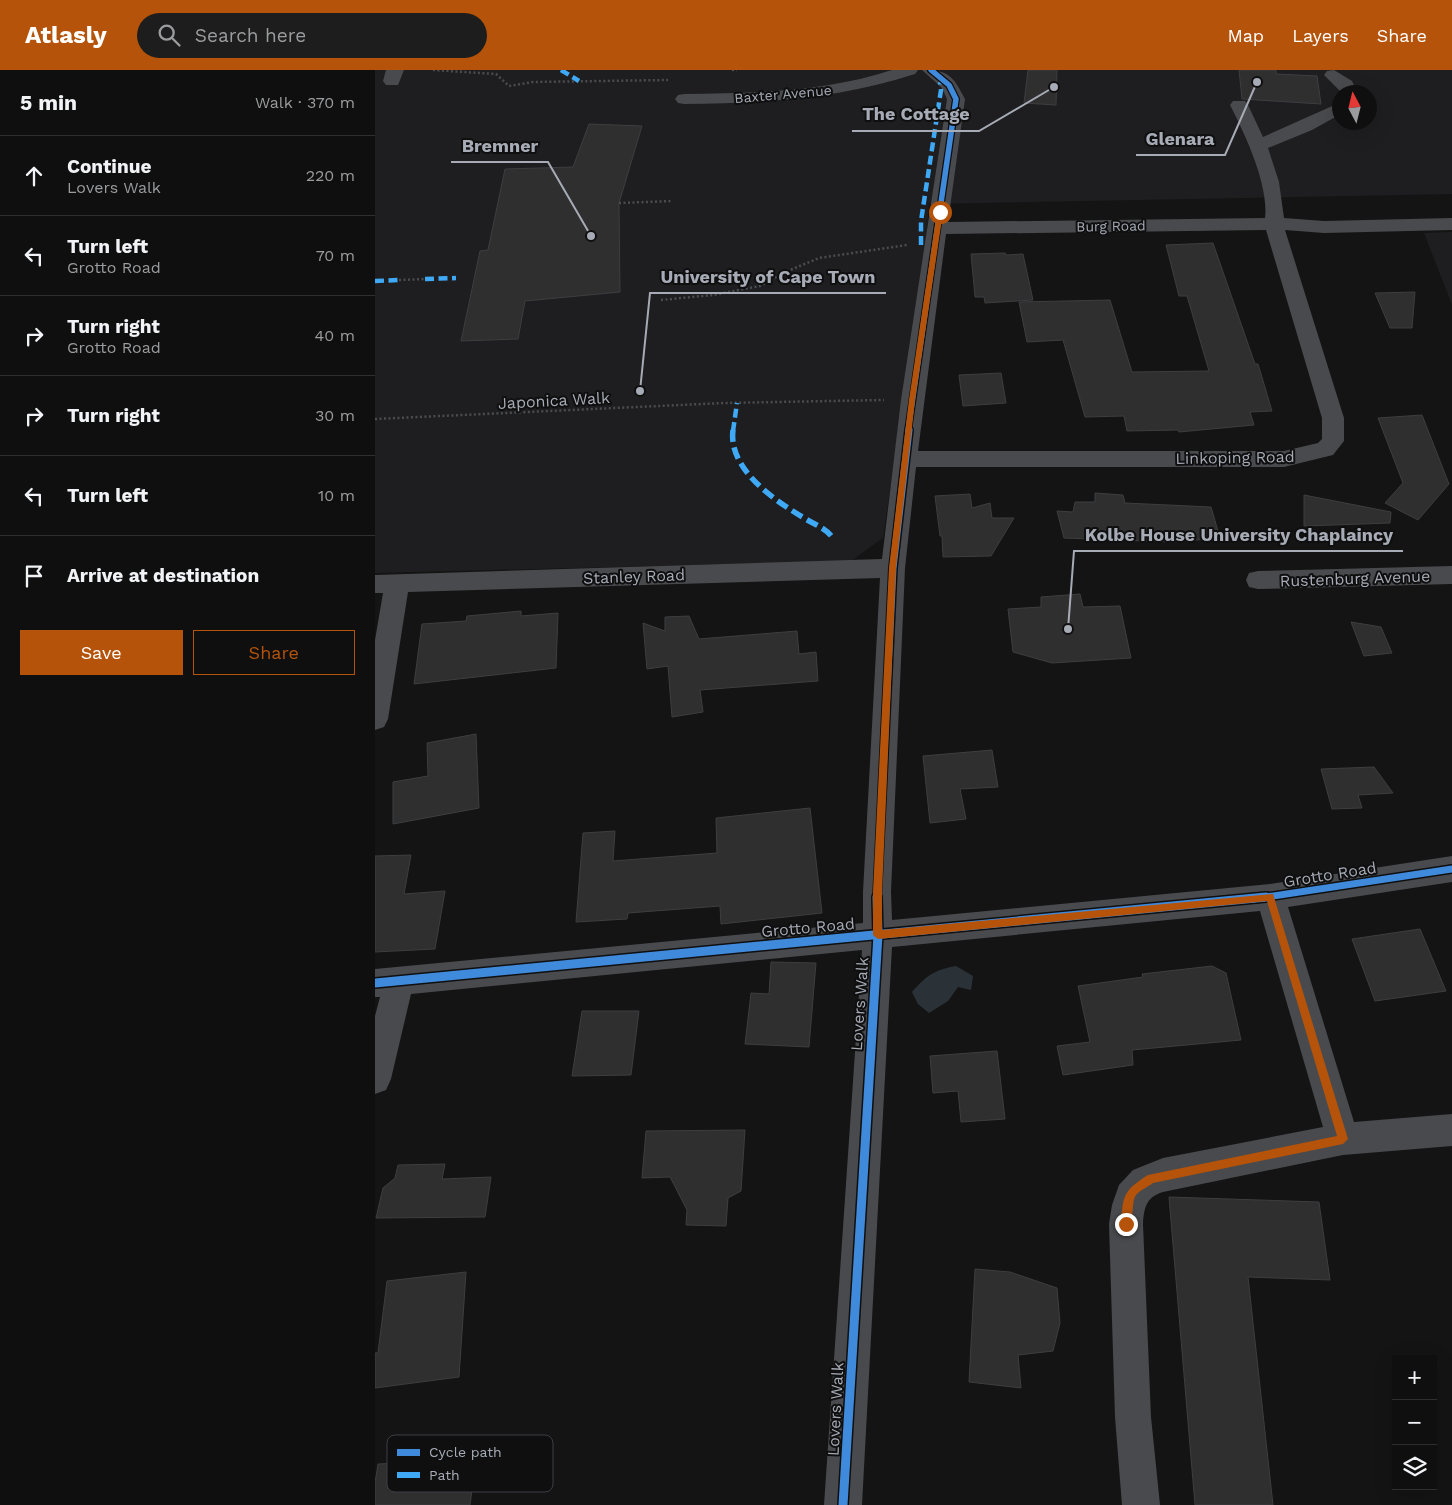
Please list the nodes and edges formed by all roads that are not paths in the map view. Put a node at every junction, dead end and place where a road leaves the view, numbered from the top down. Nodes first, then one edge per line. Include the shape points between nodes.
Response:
1 (873, 70) edge
2 (909, 70) edge
3 (931, 70) edge
4 (1333, 75) dead end
5 (1346, 85) edge
6 (1239, 105) dead end
7 (1332, 112) edge
8 (1257, 146) junction
9 (1406, 207) dead end
10 (1279, 224) junction
11 (1452, 224) edge
12 (937, 228) junction
13 (906, 459) junction
14 (893, 568) junction
15 (1452, 575) edge
16 (1258, 580) dead end
17 (386, 584) edge
18 (375, 719) edge
19 (1452, 869) edge
20 (1270, 897) junction
21 (878, 935) junction
22 (387, 982) edge
23 (375, 1079) edge
24 (1452, 1130) edge
25 (1343, 1139) junction
26 (843, 1505) edge
27 (1141, 1505) edge

1 - 2 street, Baxter Avenue via 791,86 685,94 777,97 807,94 863,84
3 - 12 street, Lovers Walk via 949,84 957,100
4 - 5 street
6 - 8 street, Linkoping Road
7 - 8 street
8 - 10 street, Linkoping Road
9 - 10 street, Burg Road
10 - 11 street, Burg Road via 1324,227
10 - 12 street, Burg Road
10 - 13 street, Linkoping Road via 1333,418 1333,441 1325,449 1284,458
12 - 13 street, Lovers Walk
13 - 14 street, Lovers Walk
14 - 17 street, Stanley Road
14 - 21 street, Lovers Walk
15 - 16 street, Rustenburg Avenue
17 - 18 street
19 - 20 street, Grotto Road
20 - 21 street, Grotto Road
20 - 25 street, Grotto Road
21 - 22 street, Grotto Road
21 - 26 street, Lovers Walk
22 - 23 street
24 - 25 street
25 - 27 street via 1163,1175 1133,1191 1127,1204 1126,1224 1133,1418

